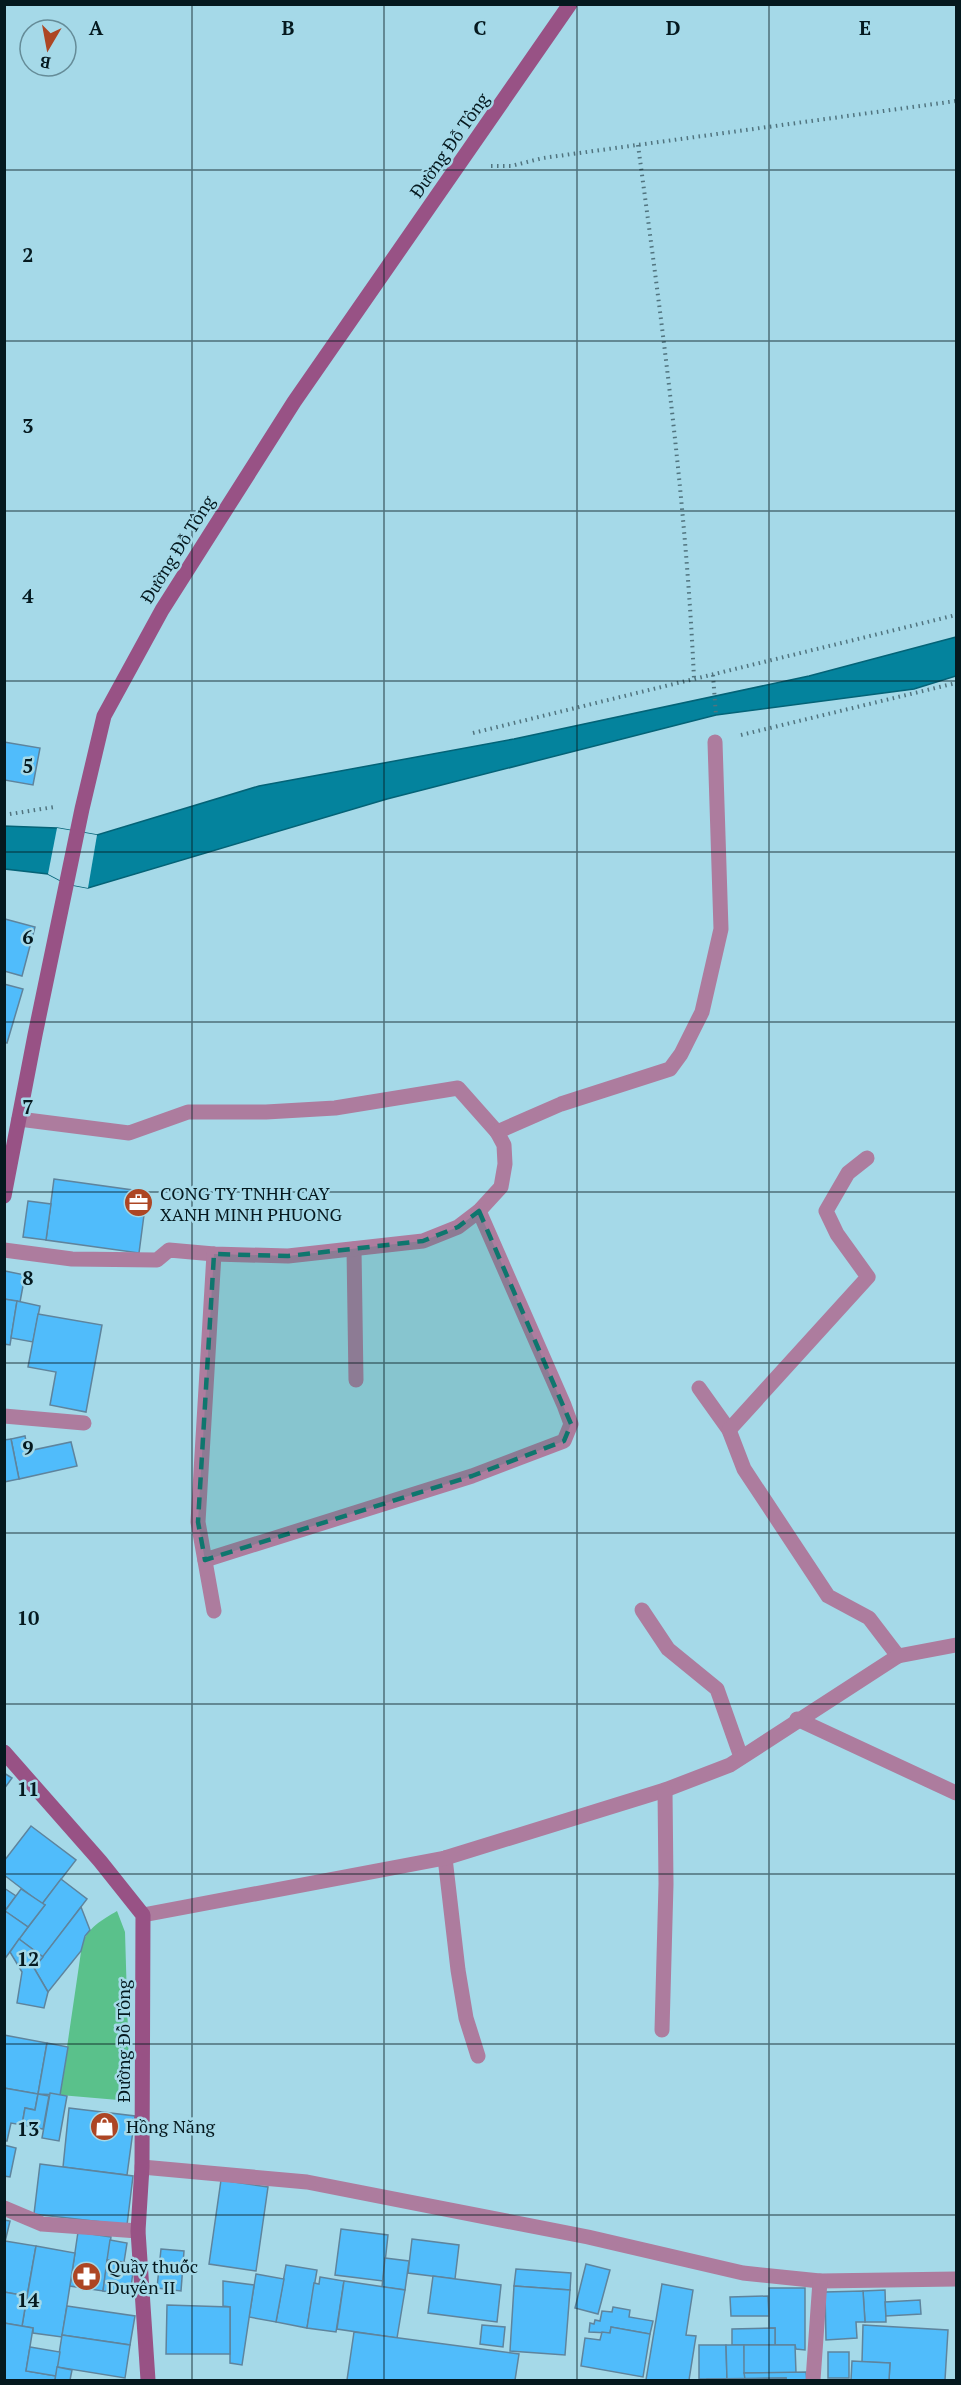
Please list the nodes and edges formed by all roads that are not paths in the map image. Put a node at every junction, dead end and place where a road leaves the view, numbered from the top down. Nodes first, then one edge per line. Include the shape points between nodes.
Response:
1 (570, 4) edge
2 (715, 742) road end
3 (19, 1119) junction
4 (497, 1132) junction
5 (867, 1158) dead end
6 (4, 1196) edge
7 (479, 1211) junction
8 (4, 1250) edge
9 (354, 1250) junction
10 (214, 1254) junction
11 (356, 1380) dead end
12 (699, 1389) dead end
13 (4, 1416) edge
14 (84, 1423) dead end
15 (729, 1430) junction
16 (205, 1560) junction
17 (642, 1610) dead end
18 (214, 1611) dead end
19 (957, 1645) edge
20 (898, 1656) junction
21 (797, 1719) junction
22 (4, 1752) edge
23 (741, 1757) junction
24 (665, 1790) junction
25 (957, 1793) edge
26 (445, 1858) junction
27 (143, 1915) junction
28 (662, 2030) dead end
29 (478, 2056) dead end
30 (142, 2167) junction
31 (4, 2208) edge
32 (138, 2231) junction
33 (957, 2279) edge
34 (820, 2282) junction
35 (148, 2380) edge
36 (813, 2380) edge

1 - 3 main road, Đường Đỗ Tông via 294,402 162,610 104,716
2 - 4 street via 721,929 702,1012 681,1054 670,1069 561,1104
3 - 4 street via 129,1133 188,1112 335,1108 458,1088
3 - 6 main road, Đường Đỗ Tông
4 - 7 street via 504,1145 506,1164 501,1187
5 - 15 street via 848,1173 826,1211 837,1234 868,1277
7 - 9 street via 458,1227 423,1241
7 - 16 street via 564,1405 571,1424 564,1441 472,1476
8 - 10 street via 72,1259 157,1260 169,1250
9 - 10 street via 288,1256
9 - 11 street
10 - 16 street via 198,1522
12 - 15 street
13 - 14 street
15 - 20 street via 744,1469 828,1596 869,1618
16 - 18 street
17 - 23 street via 668,1649 717,1689
19 - 20 street
20 - 21 street
21 - 23 street
21 - 25 street
22 - 27 main road
23 - 24 street
24 - 26 street
24 - 28 street
26 - 27 street
26 - 29 street via 464,2008
27 - 30 main road, Đường Đỗ Tông
30 - 32 main road, Đường Đỗ Tông
30 - 34 street via 307,2182 588,2236 743,2273
31 - 32 street via 42,2224
32 - 35 main road, Đường Đỗ Tông
33 - 34 street
34 - 36 street

